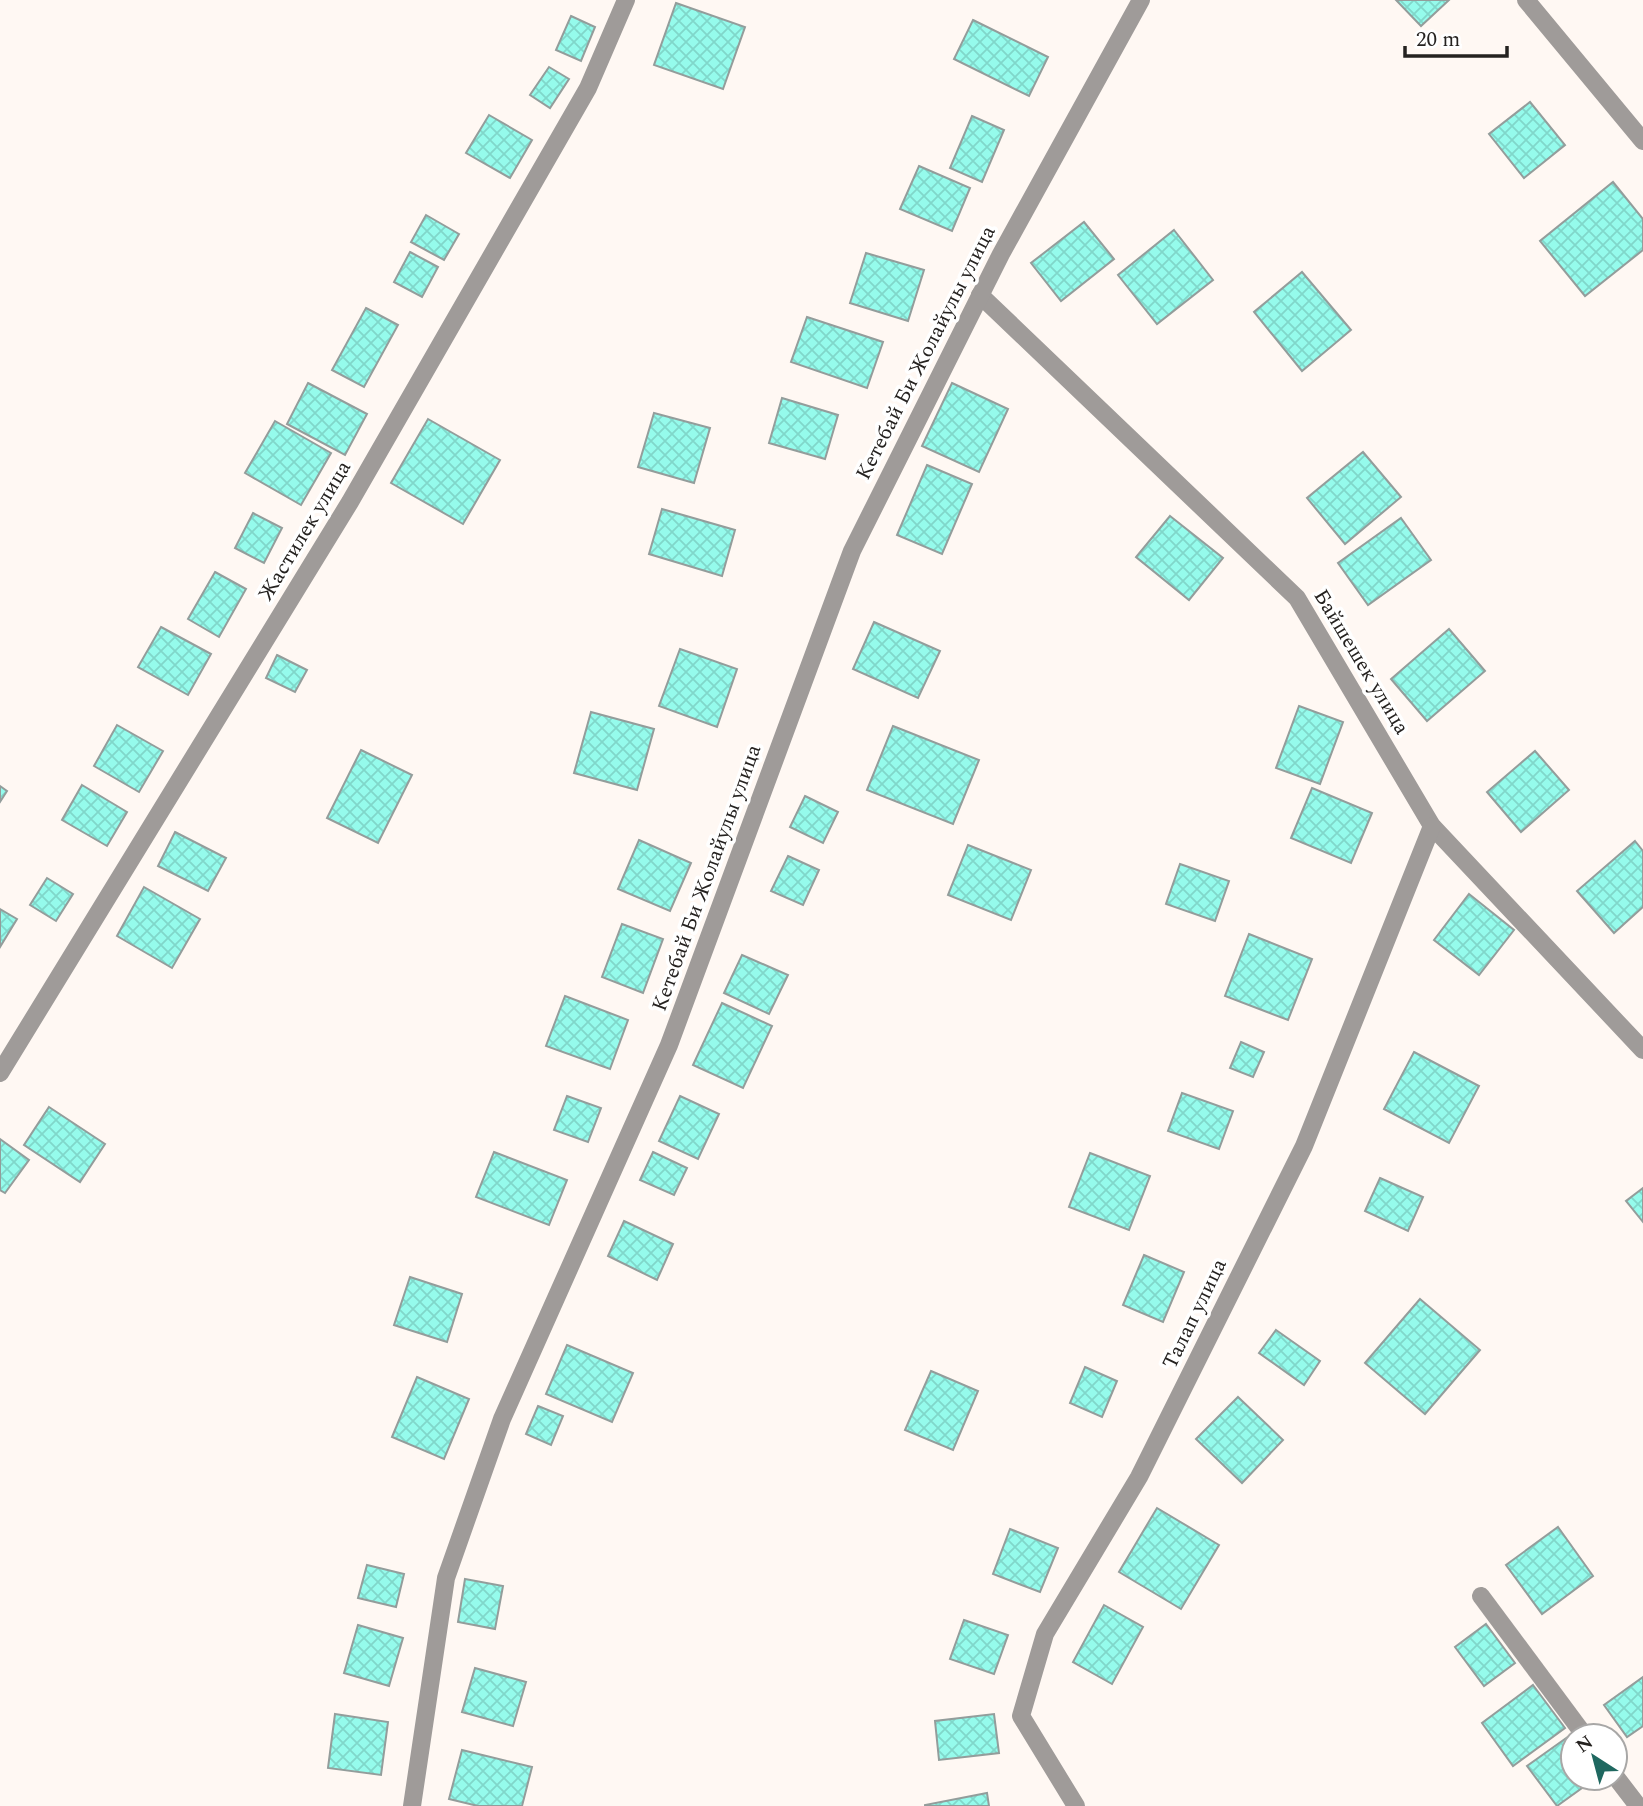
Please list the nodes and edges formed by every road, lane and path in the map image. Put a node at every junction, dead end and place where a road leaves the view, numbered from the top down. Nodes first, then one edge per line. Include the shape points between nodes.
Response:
1 (626, 0) edge
2 (1141, 0) edge
3 (1526, 0) edge
4 (1643, 141) edge
5 (980, 295) junction
6 (1432, 825) junction
7 (1643, 1050) edge
8 (0, 1073) edge
9 (1481, 1596) dead end
10 (1575, 1722) edge
11 (1627, 1792) edge
12 (412, 1806) edge
13 (1076, 1806) edge
14 (1638, 1806) edge

1 - 8 street, Жастилек улица via 589,89 350,502
2 - 5 street, Кетебай Би Жолайулы улица
3 - 4 street
5 - 6 street, Байшешек улица via 1297,598
5 - 12 street, Кетебай Би Жолайулы улица via 852,551 669,1045 502,1419 446,1578
6 - 7 street, Байшешек улица
6 - 13 street, Талап улица via 1304,1146 1139,1477 1045,1634 1021,1716
9 - 10 street
11 - 14 street

